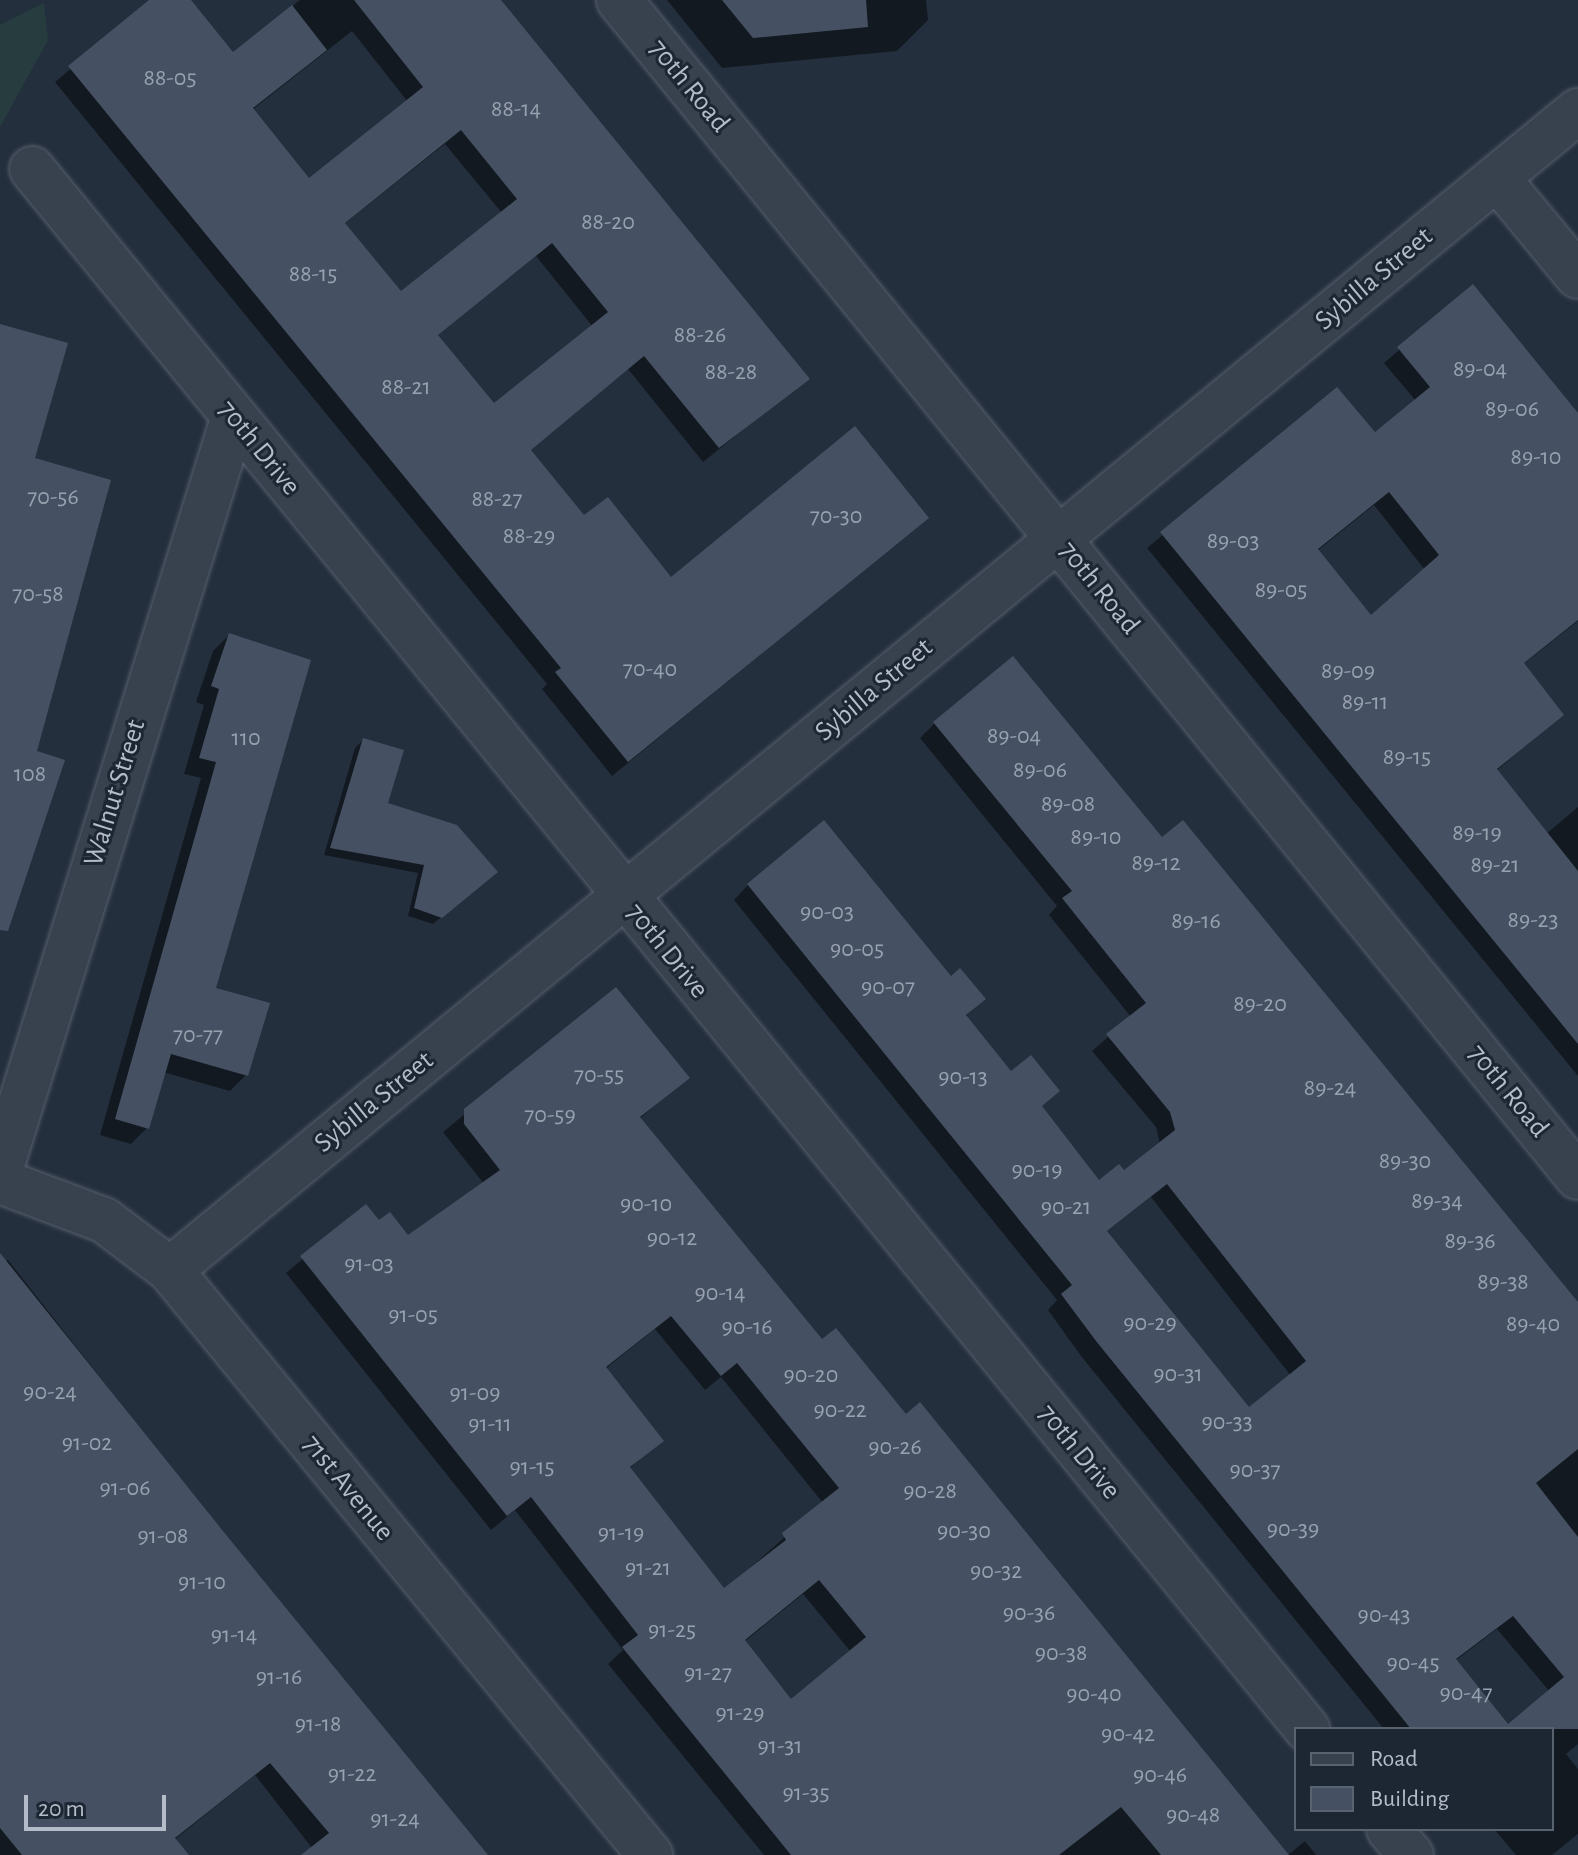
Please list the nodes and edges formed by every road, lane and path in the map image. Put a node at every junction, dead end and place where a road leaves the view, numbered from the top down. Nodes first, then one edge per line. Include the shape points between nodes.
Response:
1 (619, 0) edge
2 (1578, 111) edge
3 (32, 169) dead end
4 (1497, 178) junction
5 (1578, 276) edge
6 (234, 416) junction
7 (1058, 538) junction
8 (623, 898) junction
9 (0, 1171) edge
10 (1578, 1177) edge
11 (0, 1181) edge
12 (170, 1270) junction
13 (1305, 1727) edge
14 (1391, 1831) edge
15 (650, 1855) edge
16 (1411, 1855) edge

1 - 7 street, 70th Road
2 - 4 street, Sybilla Street
3 - 6 street, 70th Drive
4 - 5 street
4 - 7 street, Sybilla Street
6 - 8 street, 70th Drive
6 - 9 street, Walnut Street
7 - 8 street, Sybilla Street
7 - 10 street, 70th Road
8 - 12 street, Sybilla Street
8 - 13 street, 70th Drive
11 - 12 street, 71st Avenue via 104,1220
12 - 15 street, 71st Avenue
14 - 16 street

